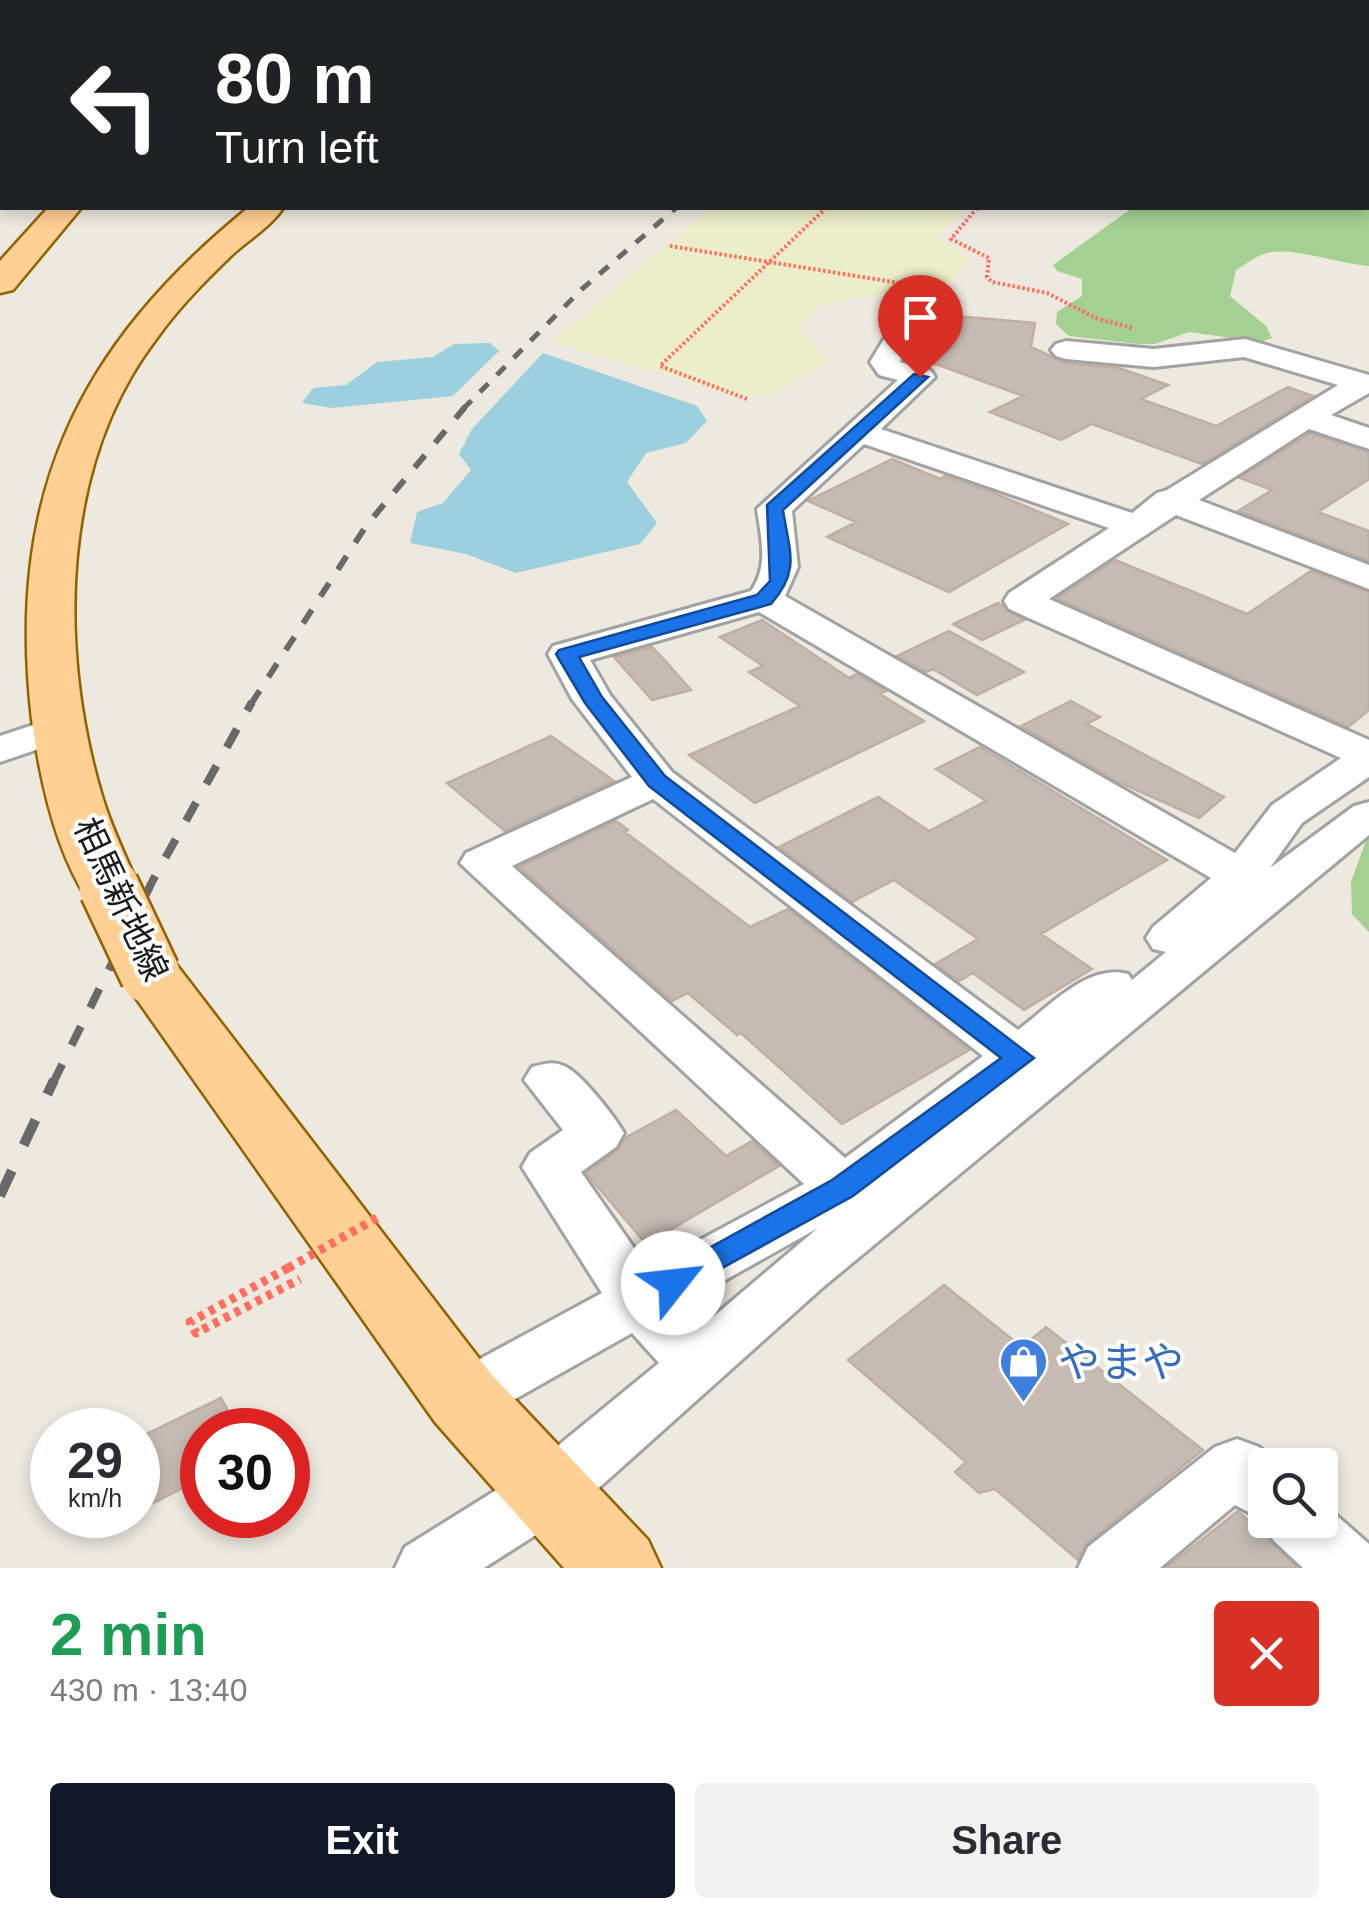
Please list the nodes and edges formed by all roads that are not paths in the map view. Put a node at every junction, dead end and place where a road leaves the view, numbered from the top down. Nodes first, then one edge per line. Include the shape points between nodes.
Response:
1 (63, 210) edge
2 (265, 210) edge
3 (0, 282) edge
4 (915, 296) road end
5 (1066, 350) dead end
6 (1359, 395) edge
7 (1305, 416) junction
8 (859, 432) junction
9 (1369, 438) edge
10 (1170, 500) junction
11 (1137, 526) junction
12 (1369, 578) edge
13 (764, 600) junction
14 (60, 728) junction
15 (0, 750) edge
16 (1369, 757) edge
17 (657, 781) junction
18 (1369, 814) edge
19 (1241, 876) junction
20 (1020, 1058) junction
21 (550, 1080) dead end
22 (843, 1188) junction
23 (638, 1302) junction
24 (698, 1366) junction
25 (464, 1398) junction
26 (1248, 1476) edge
27 (550, 1491) junction
28 (1316, 1538) edge
29 (428, 1568) edge
30 (618, 1568) edge
31 (1111, 1568) edge
32 (1349, 1568) edge

1 - 3 main road
2 - 14 main road, 相馬新地線 via 179,287 110,378 89,420 65,495 52,574
4 - 8 street via 885,362 920,377
5 - 6 street via 1154,358 1245,348 1364,383
6 - 7 street
7 - 9 street
7 - 10 street
8 - 11 street
8 - 13 street via 774,509 780,582
10 - 11 street
10 - 12 street
11 - 16 street via 1022,601
13 - 17 street via 567,654 592,699
13 - 19 street
14 - 15 street
14 - 25 main road, 相馬新地線, bridge via 72,790 150,974
16 - 19 street via 1287,814
17 - 20 street
17 - 22 street via 482,863
18 - 24 street via 802,1272
19 - 20 street
20 - 22 street
21 - 23 street via 598,1134 549,1167
22 - 23 street
23 - 24 street
23 - 25 street
24 - 27 street
25 - 27 main road, 相馬新地線
26 - 31 street via 1237,1466
27 - 29 street
27 - 30 main road, 相馬新地線
28 - 32 street

